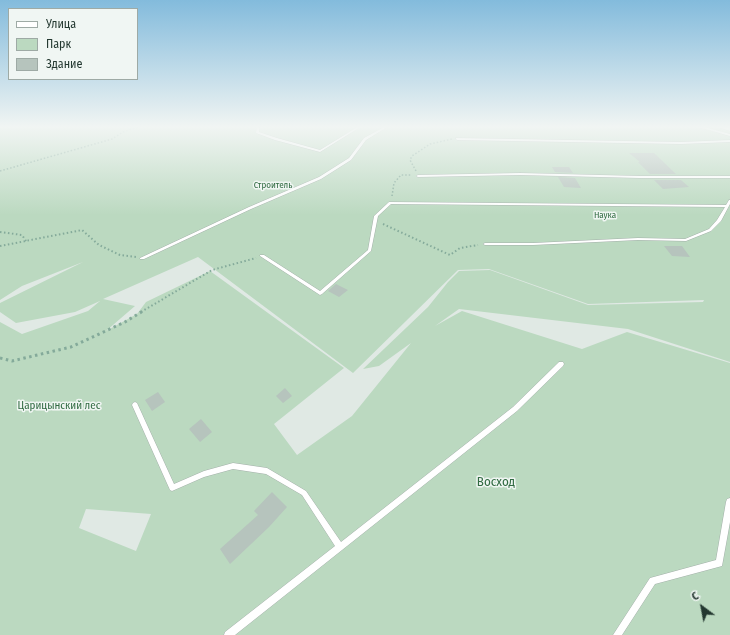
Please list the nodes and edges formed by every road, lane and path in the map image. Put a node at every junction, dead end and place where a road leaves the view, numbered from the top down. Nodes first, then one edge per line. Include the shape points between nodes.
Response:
1 (54, 156) edge
2 (353, 156) edge
3 (413, 156) edge
4 (0, 171) edge
5 (418, 176) junction
6 (730, 177) edge
7 (730, 201) edge
8 (390, 203) junction
9 (727, 206) junction
10 (375, 220) junction
11 (0, 232) edge
12 (26, 241) junction
13 (485, 244) joint
14 (0, 246) edge
15 (262, 256) joint
16 (142, 258) joint
17 (0, 358) edge
18 (561, 364) dead end
19 (134, 405) dead end
20 (730, 502) edge
21 (340, 547) junction
22 (228, 635) edge
23 (617, 635) edge

1 - 4 path
2 - 16 lane via 320,178
3 - 5 path via 410,160 416,167
5 - 6 lane via 520,174 640,178
5 - 8 path via 401,175 394,183
7 - 9 lane
8 - 9 lane
8 - 10 lane
9 - 13 lane via 719,221 710,230 686,240
10 - 13 path via 450,255 460,248
10 - 15 lane via 370,250 320,293
11 - 12 path via 22,236
12 - 14 path
12 - 16 path via 82,230 99,245 120,255
15 - 17 path via 212,270 125,322 71,347 12,361
18 - 21 lane via 515,409
19 - 21 lane via 172,488 204,474 233,466 267,471 304,493
20 - 23 lane via 719,563 653,581
21 - 22 lane

